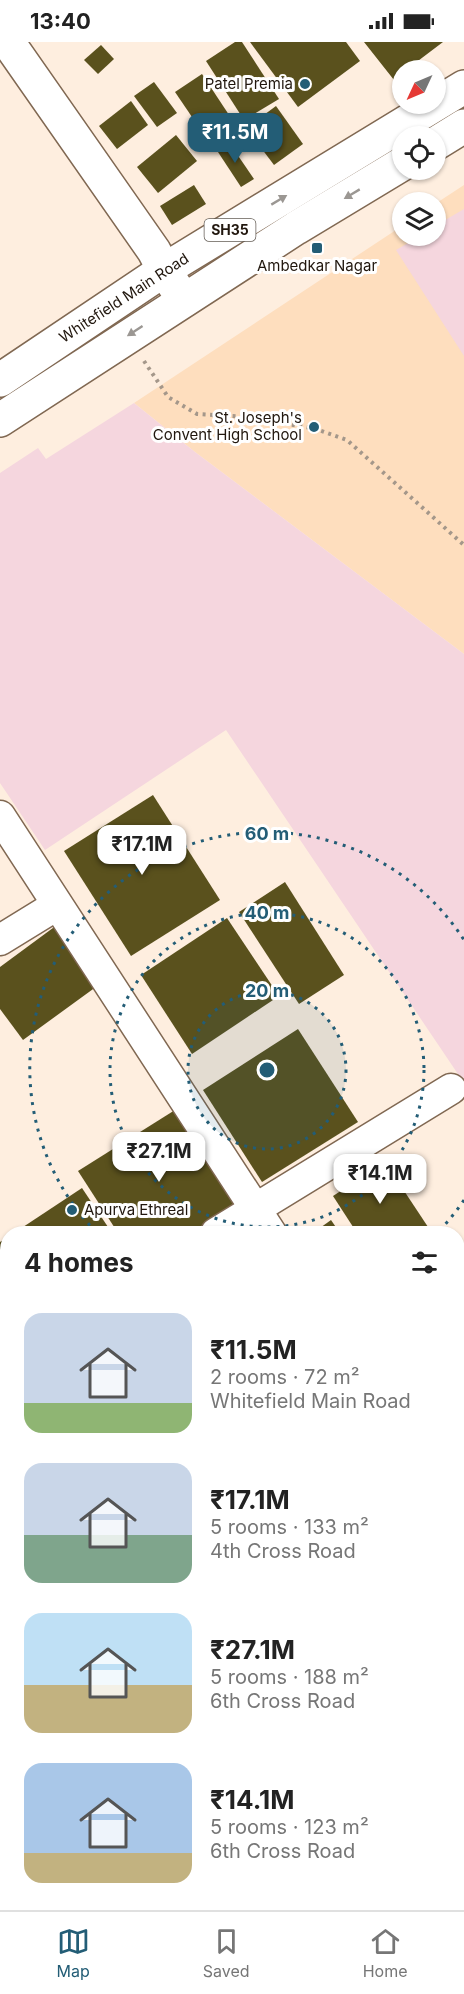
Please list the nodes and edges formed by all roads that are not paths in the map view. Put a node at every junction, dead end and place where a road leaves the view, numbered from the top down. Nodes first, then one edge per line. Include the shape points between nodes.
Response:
1 (8, 42) edge
2 (464, 87) edge
3 (464, 126) edge
4 (446, 137) edge
5 (392, 170) edge
6 (164, 270) junction
7 (184, 300) junction
8 (0, 380) edge
9 (0, 420) edge
10 (0, 816) edge
11 (57, 905) junction
12 (0, 940) edge
13 (451, 1089) dead end
14 (254, 1208) junction
15 (227, 1226) edge
16 (266, 1226) edge

1 - 6 main road
6 -> 2 main road, Whitefield Main Road / SH35
3 - 4 main road
5 -> 7 main road, SH35
6 - 7 main road
6 - 8 main road, Whitefield Main Road / SH35
7 -> 9 main road, SH35
10 - 11 street
11 - 12 street
11 - 14 street
13 - 14 street
14 - 15 street
14 - 16 street

